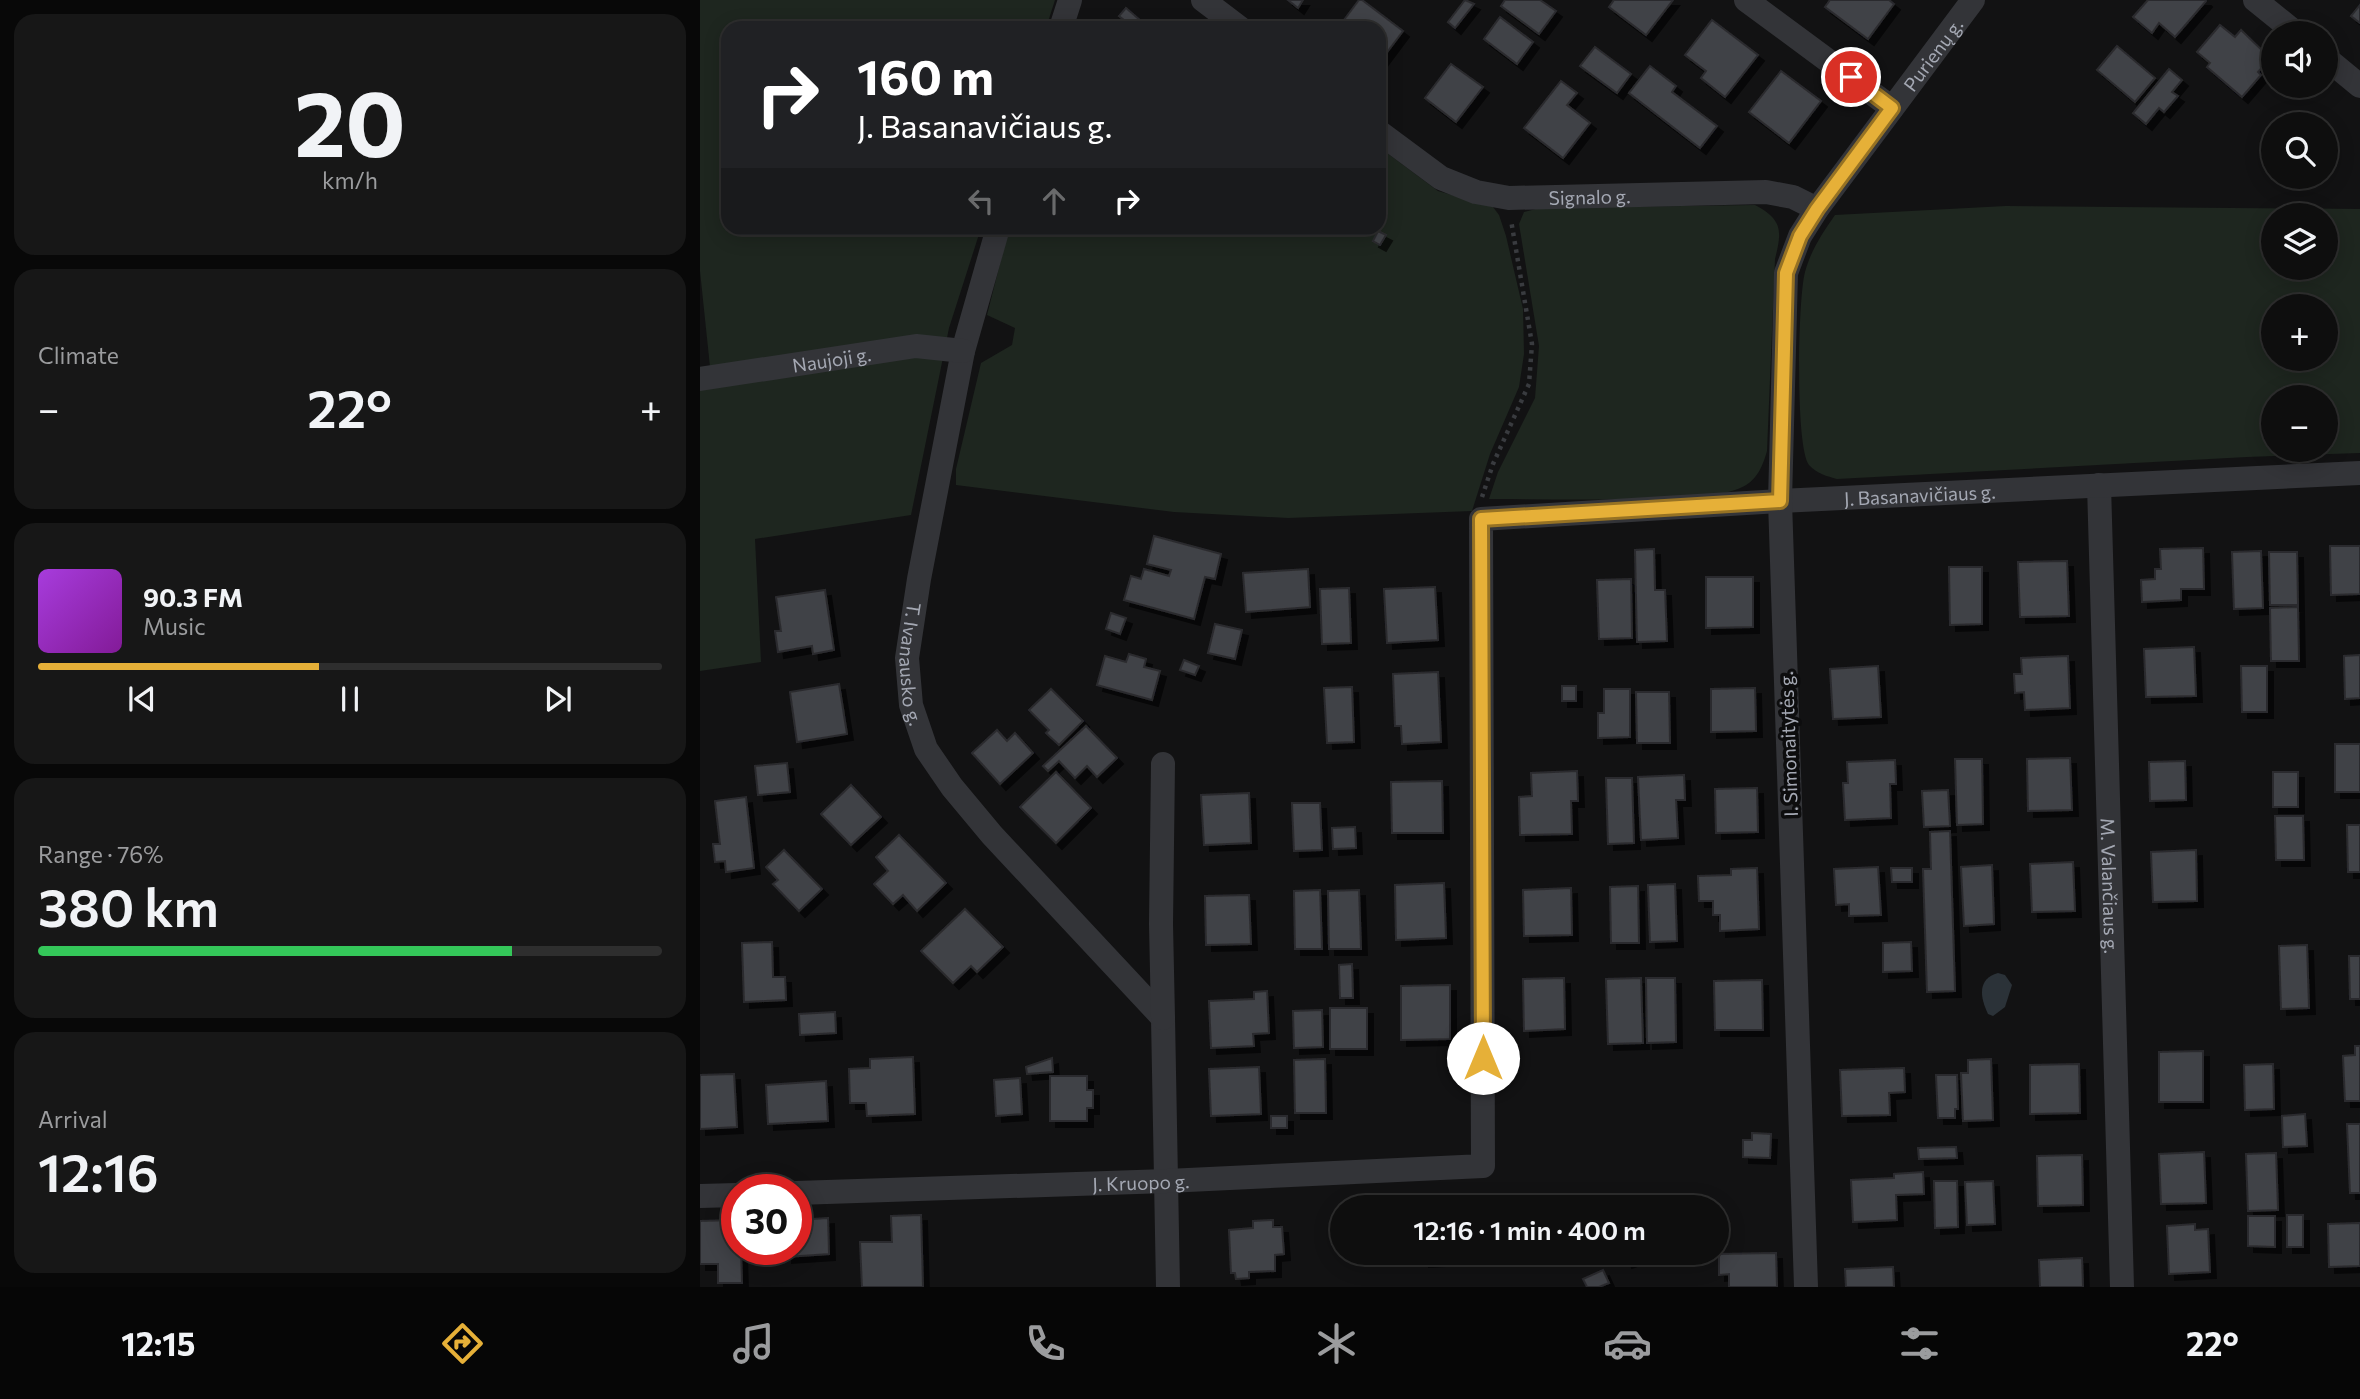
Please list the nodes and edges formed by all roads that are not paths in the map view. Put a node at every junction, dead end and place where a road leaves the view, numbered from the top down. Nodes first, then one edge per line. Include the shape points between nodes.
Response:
1 (1070, 0) edge
2 (1203, 0) edge
3 (1746, 0) edge
4 (1973, 0) edge
5 (2255, 0) edge
6 (1063, 21) edge
7 (1231, 21) edge
8 (2281, 21) edge
9 (2338, 68) edge
10 (2360, 86) edge
11 (1892, 108) junction
12 (1386, 137) edge
13 (1817, 209) junction
14 (996, 235) edge
15 (963, 351) junction
16 (700, 379) edge
17 (2360, 473) edge
18 (2099, 485) junction
19 (1780, 501) junction
20 (1163, 764) dead end
21 (1163, 1018) junction
22 (1483, 1166) joint
23 (1167, 1181) junction
24 (812, 1192) edge
25 (721, 1195) edge
26 (700, 1196) edge
27 (1168, 1287) edge
28 (1806, 1287) edge
29 (2122, 1287) edge

1 - 6 street
2 - 7 street
3 - 11 street
4 - 11 street, Purienų g.
5 - 8 street
9 - 10 street
11 - 13 street, Purienų g.
12 - 13 street, Signalo g. via 1441,178 1476,192 1509,198 1766,192 1793,197
13 - 19 street, I. Simonaitytės g. via 1800,236 1786,273
14 - 15 street, T. Ivanausko g.
15 - 16 street, Naujoji g. via 916,346
15 - 21 street, T. Ivanausko g. via 907,658 911,705 926,749 952,788
17 - 18 street, J. Basanavičiaus g.
18 - 19 street, J. Basanavičiaus g.
18 - 29 street, M. Valančiaus g.
19 - 22 street, J. Basanavičiaus g. via 1481,519
19 - 28 street, I. Simonaitytės g.
20 - 21 street
21 - 23 street
22 - 23 street, J. Kruopo g.
23 - 24 street, J. Kruopo g.
23 - 27 street
25 - 26 street

